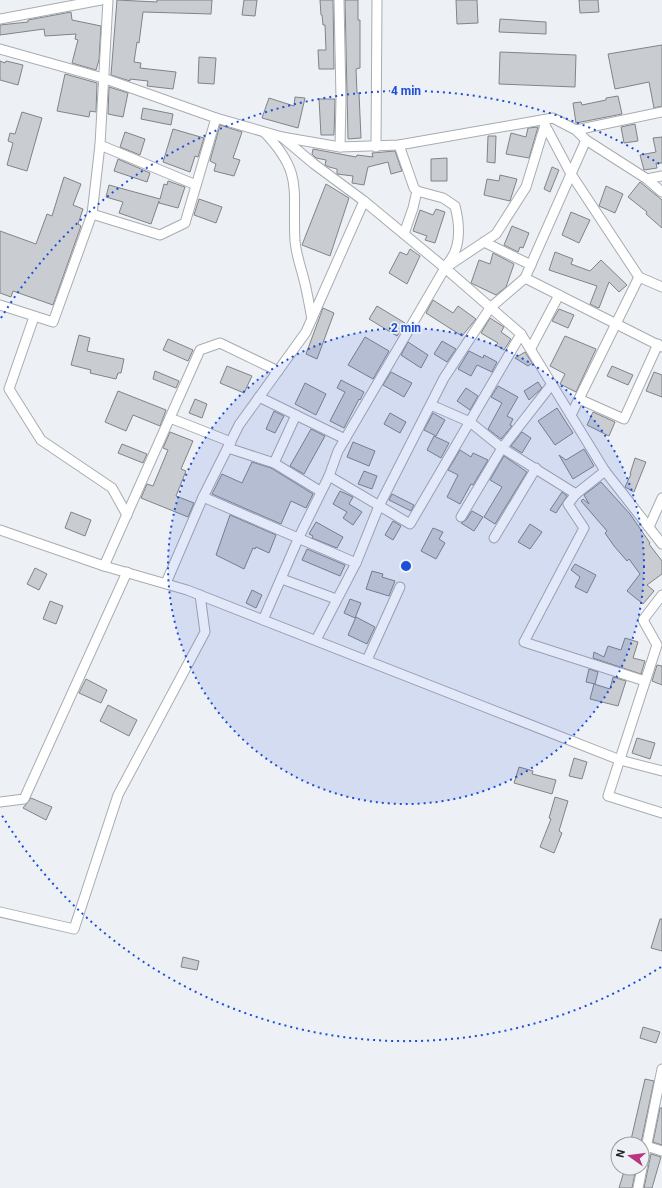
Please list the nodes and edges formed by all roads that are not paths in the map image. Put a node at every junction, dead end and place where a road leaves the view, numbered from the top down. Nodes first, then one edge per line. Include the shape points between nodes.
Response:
1 (101, 0) edge
2 (108, 0) edge
3 (339, 0) edge
4 (377, 0) edge
5 (0, 19) edge
6 (0, 49) edge
7 (103, 78) junction
8 (662, 112) edge
9 (216, 118) junction
10 (544, 122) junction
11 (576, 130) junction
12 (265, 133) junction
13 (282, 136) junction
14 (586, 140) junction
15 (100, 145) junction
16 (399, 145) junction
17 (340, 147) junction
18 (376, 147) junction
19 (571, 174) junction
20 (662, 176) edge
21 (647, 179) junction
22 (196, 185) junction
23 (417, 191) junction
24 (662, 192) edge
25 (364, 201) junction
26 (92, 214) junction
27 (404, 234) junction
28 (484, 242) junction
29 (531, 265) junction
30 (445, 268) junction
31 (639, 277) junction
32 (525, 278) junction
33 (662, 286) edge
34 (559, 295) junction
35 (0, 305) edge
36 (490, 308) junction
37 (34, 317) junction
38 (312, 319) junction
39 (615, 323) junction
40 (522, 334) junction
41 (660, 345) edge
42 (531, 348) junction
43 (278, 371) junction
44 (552, 384) junction
45 (259, 397) junction
46 (579, 399) junction
47 (431, 405) junction
48 (296, 415) junction
49 (571, 415) junction
50 (170, 418) junction
51 (470, 422) junction
52 (345, 439) junction
53 (229, 445) junction
54 (502, 448) junction
55 (274, 463) junction
56 (536, 468) junction
57 (605, 471) junction
58 (329, 476) junction
59 (320, 491) junction
60 (576, 494) junction
61 (203, 497) junction
62 (662, 498) edge
63 (379, 506) junction
64 (127, 515) junction
65 (460, 517) dead end
66 (649, 527) junction
67 (0, 530) edge
68 (299, 538) junction
69 (494, 538) dead end
70 (662, 544) edge
71 (356, 563) junction
72 (104, 566) junction
73 (127, 572) junction
74 (282, 579) junction
75 (166, 584) junction
76 (400, 587) dead end
77 (200, 595) junction
78 (662, 595) edge
79 (336, 600) junction
80 (264, 620) junction
81 (316, 640) junction
82 (367, 660) junction
83 (645, 681) junction
84 (620, 760) junction
85 (662, 771) edge
86 (0, 802) edge
87 (662, 813) edge
88 (0, 912) edge
89 (662, 1069) edge
90 (648, 1136) edge
91 (650, 1147) edge
92 (662, 1151) edge
93 (640, 1176) edge
94 (638, 1188) edge

1 - 5 street
2 - 7 street
3 - 17 street
4 - 18 street
6 - 7 street
7 - 9 street
7 - 15 street
8 - 11 street
9 - 12 street
9 - 22 street
10 - 11 street via 553,118
10 - 16 street
10 - 19 street
10 - 28 street via 526,187 496,234
11 - 14 street
12 - 13 street
12 - 38 street via 283,154 292,174 295,188 295,241
13 - 17 street
13 - 25 street via 314,164
14 - 19 street
14 - 21 street
15 - 22 street
15 - 26 street
16 - 18 street
16 - 23 street
17 - 18 street
19 - 29 street
19 - 31 street
20 - 21 street
21 - 24 street
22 - 26 street via 185,223 160,235
23 - 27 street
23 - 30 street via 443,198 454,206 459,232 454,256
25 - 27 street
25 - 38 street
26 - 37 street via 53,322
27 - 30 street
28 - 29 street
28 - 30 street
29 - 32 street
30 - 36 street
30 - 52 street
31 - 33 street
31 - 39 street
32 - 34 street
32 - 36 street
34 - 39 street
34 - 42 street
35 - 37 street
36 - 40 street
36 - 47 street via 444,378
37 - 64 street via 9,389 42,440 112,488
38 - 43 street via 306,332
39 - 41 street
39 - 46 street
40 - 42 street
40 - 51 street
41 - 46 street via 624,419
42 - 44 street
43 - 45 street
43 - 50 street via 220,343 200,350
44 - 49 street
44 - 54 street
45 - 48 street
45 - 53 street via 238,425
46 - 49 street
47 - 51 street
47 - 63 street
48 - 52 street
48 - 55 street
49 - 57 street
50 - 53 street
50 - 64 street
51 - 54 street
51 - 63 street via 410,524
52 - 58 street
53 - 55 street
53 - 61 street
54 - 56 street
54 - 65 street
55 - 59 street
56 - 60 street
56 - 69 street
57 - 60 street
57 - 66 street
58 - 59 street
58 - 63 street
59 - 68 street
60 - 83 street via 568,504 584,528 524,642
61 - 68 street
61 - 75 street
62 - 66 street
63 - 71 street
64 - 72 street
66 - 70 street
67 - 72 street
68 - 71 street
68 - 74 street
71 - 79 street
72 - 73 street
73 - 75 street
73 - 86 street via 24,799
74 - 79 street
74 - 80 street
75 - 77 street
76 - 82 street
77 - 80 street
77 - 88 street via 205,632 118,795 74,929
78 - 83 street via 643,620 657,645
79 - 81 street
80 - 81 street
81 - 82 street
82 - 84 street
83 - 84 street
84 - 85 street
84 - 87 street via 608,796
89 - 90 street
91 - 92 street
93 - 94 street

